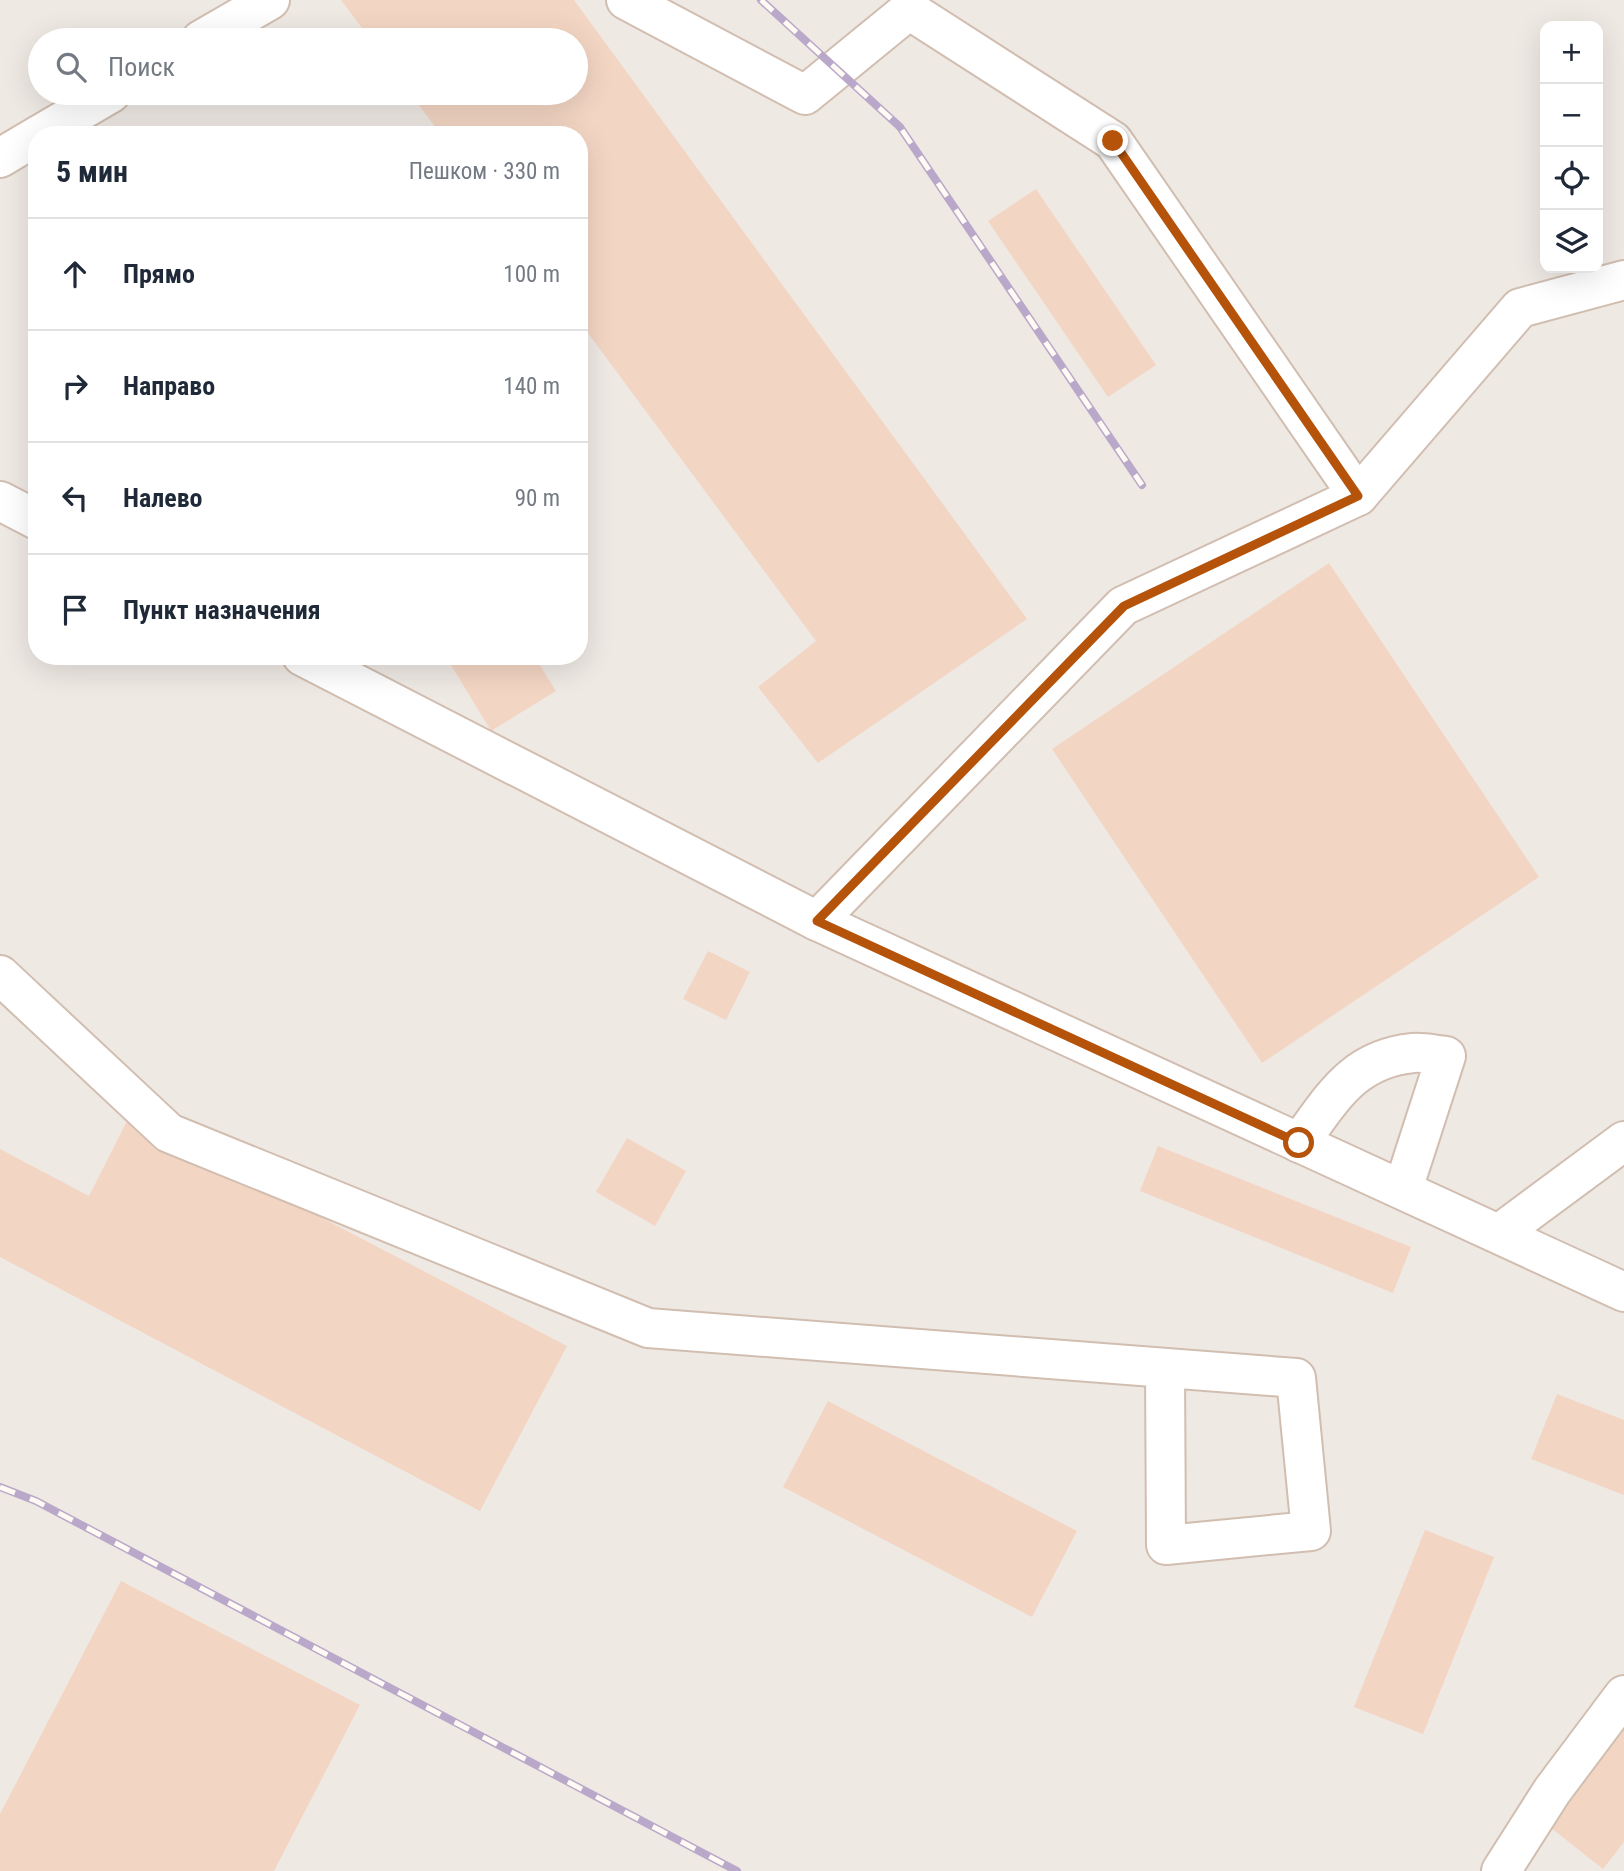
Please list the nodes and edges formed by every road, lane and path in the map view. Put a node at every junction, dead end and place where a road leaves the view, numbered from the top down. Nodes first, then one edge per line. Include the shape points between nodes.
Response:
1 (270, 0) edge
2 (626, 0) edge
3 (222, 28) edge
4 (90, 105) edge
5 (54, 126) edge
6 (28, 141) edge
7 (0, 158) edge
8 (1624, 280) edge
9 (1358, 496) junction
10 (0, 501) edge
11 (28, 515) edge
12 (319, 665) edge
13 (817, 921) junction
14 (0, 975) edge
15 (1624, 1141) edge
16 (1299, 1143) junction
17 (1403, 1189) junction
18 (1500, 1233) junction
19 (1624, 1292) edge
20 (1165, 1368) junction
21 (1624, 1695) edge
22 (1501, 1871) edge

1 - 3 street
2 - 9 street via 805,95 909,10 1113,141
4 - 5 street
6 - 7 street
8 - 9 street via 1520,308
9 - 13 street via 1124,606
10 - 11 street
12 - 13 street
13 - 16 street
14 - 20 street via 169,1133 648,1328
15 - 18 street
16 - 17 street
16 - 17 street via 1345,1083 1366,1067 1415,1053 1446,1056
17 - 18 street
18 - 19 street
20 - 20 street via 1297,1378 1311,1531 1166,1545
21 - 22 street via 1552,1791

